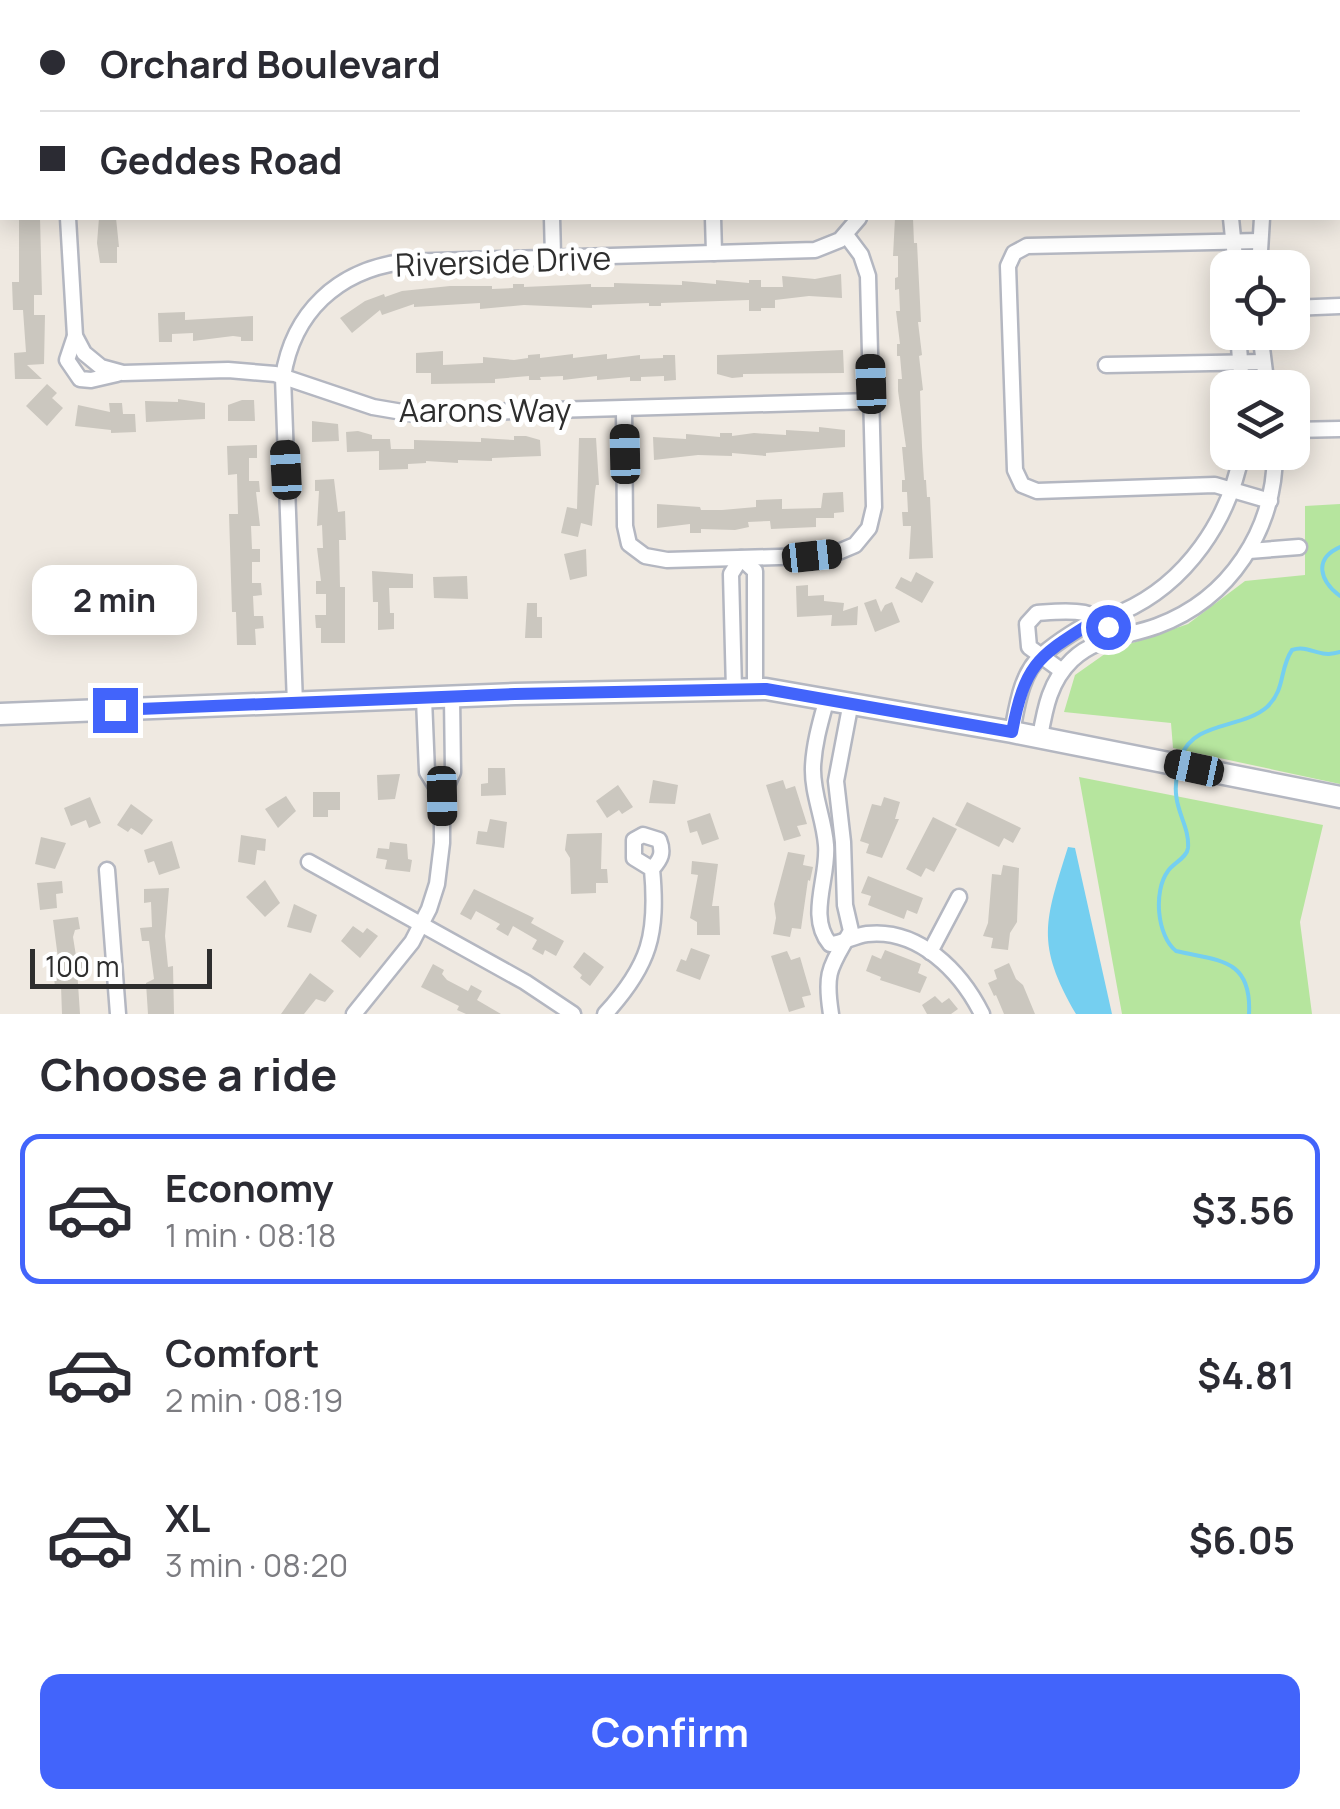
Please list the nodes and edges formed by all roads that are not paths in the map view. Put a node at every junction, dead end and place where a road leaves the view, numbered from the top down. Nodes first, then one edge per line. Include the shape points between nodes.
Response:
1 (68, 220) edge
2 (552, 220) edge
3 (713, 220) edge
4 (857, 220) edge
5 (1231, 220) edge
6 (1262, 220) edge
7 (846, 235) junction
8 (1236, 241) junction
9 (1260, 241) junction
10 (1236, 250) edge
11 (1260, 250) edge
12 (714, 253) junction
13 (553, 256) junction
14 (1340, 306) edge
15 (1310, 307) edge
16 (1239, 350) edge
17 (1262, 350) edge
18 (1240, 362) junction
19 (1263, 362) junction
20 (1106, 366) dead end
21 (1241, 370) edge
22 (1264, 370) edge
23 (283, 376) junction
24 (872, 401) junction
25 (624, 409) junction
26 (1340, 429) edge
27 (1310, 430) edge
28 (1237, 470) edge
29 (1273, 470) edge
30 (1232, 490) junction
31 (1270, 502) junction
32 (1299, 547) dead end
33 (1248, 552) junction
34 (741, 558) junction
35 (1099, 618) junction
36 (1112, 637) junction
37 (1041, 655) junction
38 (1062, 670) junction
39 (745, 689) junction
40 (452, 697) junction
41 (827, 698) junction
42 (424, 699) junction
43 (852, 702) junction
44 (295, 704) junction
45 (0, 714) edge
46 (1012, 732) junction
47 (1040, 737) junction
48 (442, 796) junction
49 (1340, 797) edge
50 (310, 862) dead end
51 (652, 869) dead end
52 (107, 870) dead end
53 (959, 897) dead end
54 (420, 926) junction
55 (844, 943) junction
56 (930, 952) junction
57 (118, 1014) edge
58 (354, 1014) edge
59 (573, 1014) edge
60 (605, 1014) edge
61 (830, 1014) edge
62 (982, 1014) edge

1 - 23 street, Aarons Way via 74,336 67,360 80,379 228,370
2 - 13 street
3 - 12 street
4 - 7 street
5 - 8 street
6 - 9 street
7 - 12 street, Riverside Drive via 816,250
7 - 24 street via 868,276
8 - 9 street
8 - 10 street
8 - 30 street via 1028,246 1008,266 1015,470 1022,485 1037,491 1215,485
9 - 11 street
12 - 13 street, Riverside Drive
13 - 23 street, Riverside Drive via 401,262 360,272 306,316
14 - 15 street
16 - 18 street
17 - 19 street
18 - 19 street
18 - 20 street
18 - 21 street
19 - 22 street
23 - 25 street, Aarons Way via 399,413
23 - 44 street, Riverside Drive
24 - 25 street, Aarons Way
24 - 34 street via 874,508 856,545 836,553
25 - 34 street via 629,544 667,560
26 - 27 street
28 - 30 street
29 - 31 street
30 - 31 street
30 - 35 street via 1210,535 1178,574 1138,604
31 - 33 street
32 - 33 street
33 - 36 street via 1194,607
34 - 39 street via 731,574
34 - 39 street via 755,571
35 - 36 street
35 - 37 street
35 - 37 street via 1076,611 1036,613 1026,636
36 - 38 street
37 - 38 street
37 - 46 street via 1022,689
38 - 47 street
39 - 40 main road
39 - 41 main road
40 - 42 main road
40 - 48 street via 453,772
41 - 43 main road
41 - 55 street via 813,769 826,844 820,923 830,944
42 - 44 main road
42 - 48 street via 427,772
43 - 46 main road
43 - 55 street via 836,781 852,931
44 - 45 main road
46 - 47 main road
47 - 49 main road
48 - 54 street via 437,884
50 - 54 street
51 - 60 street via 650,944 636,976
52 - 57 street
53 - 56 street
54 - 58 street
54 - 59 street
55 - 56 street via 881,934
55 - 61 street via 829,974
56 - 62 street via 960,978

